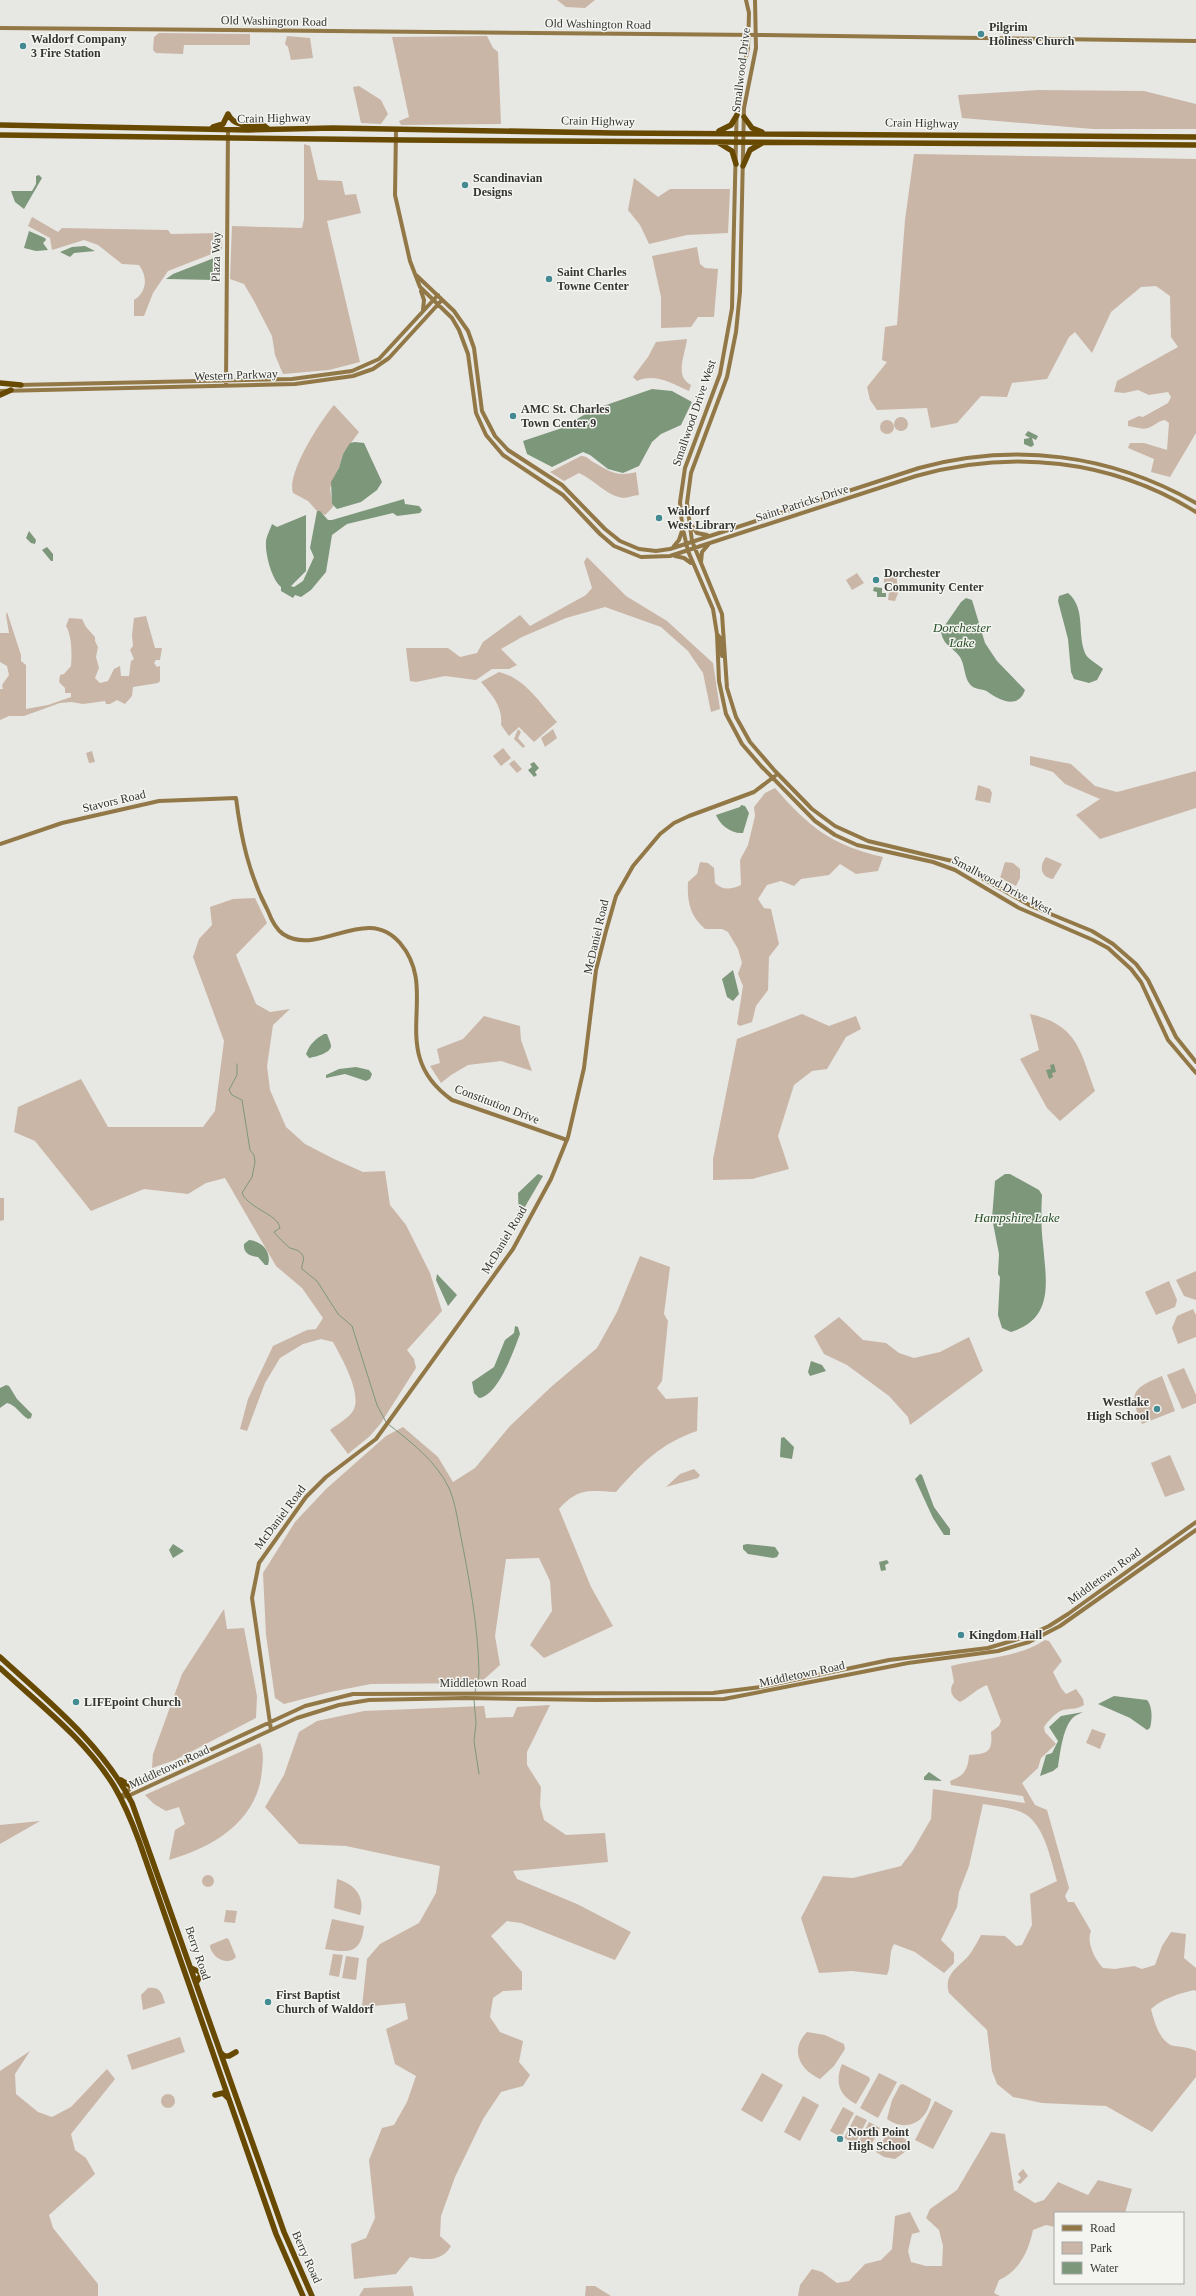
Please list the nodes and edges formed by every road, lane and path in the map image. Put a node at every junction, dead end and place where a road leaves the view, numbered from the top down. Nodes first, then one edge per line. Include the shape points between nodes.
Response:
1 (746, 0) edge
2 (755, 0) edge
3 (0, 28) edge
4 (748, 35) junction
5 (756, 35) junction
6 (1196, 41) edge
7 (737, 114) junction
8 (744, 117) junction
9 (0, 124) edge
10 (210, 129) junction
11 (228, 129) junction
12 (269, 129) junction
13 (396, 130) junction
14 (713, 133) junction
15 (737, 133) junction
16 (744, 133) junction
17 (0, 134) edge
18 (774, 134) junction
19 (1004, 136) junction
20 (1114, 136) junction
21 (228, 137) junction
22 (1196, 137) edge
23 (396, 140) junction
24 (717, 142) junction
25 (737, 142) junction
26 (744, 142) junction
27 (765, 142) junction
28 (1003, 144) junction
29 (1113, 144) junction
30 (1196, 145) edge
31 (736, 164) junction
32 (742, 166) junction
33 (416, 275) junction
34 (420, 287) junction
35 (438, 295) junction
36 (433, 300) junction
37 (442, 300) junction
38 (438, 305) junction
39 (422, 312) junction
40 (226, 383) junction
41 (0, 384) edge
42 (21, 385) joint
43 (0, 390) edge
44 (11, 390) junction
45 (0, 394) edge
46 (1099, 463) junction
47 (1079, 466) junction
48 (541, 479) junction
49 (566, 488) junction
50 (1196, 503) edge
51 (1196, 512) edge
52 (688, 519) junction
53 (682, 529) junction
54 (710, 535) junction
55 (692, 541) junction
56 (686, 543) junction
57 (710, 543) junction
58 (695, 548) junction
59 (670, 549) junction
60 (688, 551) junction
61 (670, 556) junction
62 (694, 567) junction
63 (702, 568) junction
64 (713, 591) junction
65 (715, 620) junction
66 (717, 634) junction
67 (727, 688) junction
68 (778, 774) junction
69 (774, 778) junction
70 (236, 798) joint
71 (0, 844) edge
72 (1196, 1062) edge
73 (1196, 1073) edge
74 (567, 1140) junction
75 (1196, 1522) edge
76 (1196, 1530) edge
77 (0, 1657) edge
78 (0, 1668) edge
79 (466, 1696) junction
80 (481, 1696) junction
81 (270, 1722) junction
82 (271, 1730) junction
83 (112, 1769) junction
84 (153, 1776) junction
85 (125, 1791) junction
86 (128, 1796) junction
87 (120, 1797) junction
88 (154, 1885) junction
89 (175, 1923) junction
90 (191, 1968) junction
91 (196, 1983) junction
92 (209, 2043) junction
93 (236, 2052) dead end
94 (221, 2053) junction
95 (227, 2070) junction
96 (229, 2082) dead end
97 (215, 2095) dead end
98 (228, 2099) junction
99 (242, 2113) junction
100 (303, 2296) edge
101 (312, 2296) edge

1 - 4 main road, Smallwood Drive via 749,13
2 - 5 main road, Smallwood Drive
3 - 4 main road, Old Washington Road
4 - 5 main road, Old Washington Road
4 - 7 main road, Smallwood Drive via 746,60 737,99
5 - 6 main road, Old Washington Road
5 - 8 main road, Smallwood Drive via 754,66 745,94
7 - 14 highway via 728,128
7 - 15 main road, Smallwood Drive
8 - 16 main road, Smallwood Drive
8 - 18 highway via 752,128
9 - 10 highway, Crain Highway
10 - 11 highway, Crain Highway
10 - 12 highway via 223,124 228,114 238,124 263,125
11 - 12 highway, Crain Highway
11 - 21 main road, Plaza Way
12 - 13 highway, Crain Highway
13 - 14 highway, Crain Highway
13 - 23 main road, Saint Patricks Drive
14 - 15 highway, Crain Highway
15 - 16 highway, Crain Highway
15 - 25 main road, Smallwood Drive
16 - 18 highway, Crain Highway
16 - 26 main road, Smallwood Drive
17 - 21 highway, Crain Highway
18 - 19 highway, Crain Highway
19 - 20 highway, Crain Highway
19 - 28 highway
20 - 22 highway, Crain Highway
20 - 29 highway
21 - 23 highway, Crain Highway
21 - 40 main road, Plaza Way
23 - 24 highway, Crain Highway
23 - 33 main road, Saint Patricks Drive via 395,195 410,261
24 - 25 highway, Crain Highway
24 - 31 highway via 732,151
25 - 26 highway, Crain Highway
25 - 31 main road, Smallwood Drive West
26 - 27 highway, Crain Highway
26 - 32 main road, Smallwood Drive West
27 - 28 highway, Crain Highway
27 - 32 highway via 750,150
28 - 29 highway, Crain Highway
29 - 30 highway, Crain Highway
31 - 53 main road, Smallwood Drive West via 732,314 720,374 685,468 680,502
32 - 52 main road, Smallwood Drive West via 740,292 736,332 727,377 691,473 687,503
33 - 34 main road, Saint Patricks Drive
33 - 35 main road, Saint Patricks Drive
34 - 36 main road, Saint Patricks Drive
34 - 39 main road via 424,300
35 - 36 main road, Western Parkway
35 - 37 main road, Saint Patricks Drive
36 - 38 main road, Saint Patricks Drive
36 - 39 main road, Western Parkway
37 - 38 main road, Western Parkway
37 - 49 main road, Saint Patricks Drive via 459,317 470,336 474,348 482,411 495,436 508,450
38 - 40 main road, Western Parkway via 389,358 365,372 317,382
38 - 48 main road, Saint Patricks Drive via 456,324 466,344 474,404 486,435 503,455
39 - 40 main road, Western Parkway via 379,359 358,369 310,378
40 - 42 main road, Western Parkway
40 - 44 main road, Western Parkway
41 - 42 highway
43 - 44 main road, Western Parkway
44 - 45 highway
46 - 47 main road via 1093,467
46 - 50 main road, Saint Patricks Drive via 1146,478
46 - 54 main road, Saint Patricks Drive via 1030,453 960,458 919,468
47 - 51 main road, Saint Patricks Drive via 1144,485
47 - 57 main road, Saint Patricks Drive via 1052,462 1011,461 946,468
48 - 49 main road via 559,489
48 - 61 main road, Saint Patricks Drive via 563,495 600,534 619,549 640,557
49 - 59 main road, Saint Patricks Drive via 605,529 630,547 649,551
52 - 54 main road via 697,533
52 - 55 main road, Smallwood Drive West
53 - 56 main road, Smallwood Drive West
53 - 59 main road via 679,540
54 - 55 main road, Saint Patricks Drive
55 - 56 main road, Saint Patricks Drive
55 - 58 main road, Smallwood Drive West
56 - 59 main road, Saint Patricks Drive
56 - 60 main road, Smallwood Drive West
57 - 58 main road, Saint Patricks Drive
57 - 63 main road via 702,552
58 - 60 main road, Saint Patricks Drive
58 - 63 main road, Smallwood Drive West
60 - 61 main road, Saint Patricks Drive
60 - 62 main road, Smallwood Drive West
61 - 62 main road via 684,558
62 - 65 main road, Smallwood Drive West via 711,603
63 - 64 main road, Smallwood Drive West
64 - 65 main road via 719,614
64 - 67 main road, Smallwood Drive West via 722,614
65 - 66 main road, Smallwood Drive West
66 - 67 main road via 722,642 723,672
66 - 69 main road, Smallwood Drive West via 719,681 726,714 742,744
67 - 68 main road, Smallwood Drive West via 733,710 742,728
68 - 69 main road, McDaniel Road
68 - 72 main road, Smallwood Drive West via 813,810 846,832 868,841 952,861 1031,906 1092,931 1113,944 1126,953 1148,980 1176,1037
69 - 73 main road, Smallwood Drive West via 815,820 839,837 872,850 933,862 955,870 1020,908 1108,948 1141,982 1168,1040
69 - 74 main road, McDaniel Road via 754,792 674,823 651,844 626,876 612,910 596,970 586,1060
70 - 71 main road, Stavors Road via 159,801 62,823
70 - 74 main road, Constitution Drive via 244,852 258,892 282,934 296,940 309,940 361,928 372,928 392,936 405,951 413,968 417,983 417,1051 427,1077 437,1089 452,1100
74 - 81 main road, McDaniel Road via 551,1179 513,1249 372,1443 326,1476 306,1497 259,1564 252,1598
75 - 80 main road, Middletown Road via 1055,1623 1005,1644 889,1660 761,1687 713,1693
76 - 80 main road, Middletown Road via 1060,1626 1029,1642 998,1651 900,1665 724,1699
77 - 83 highway, Berry Road via 83,1734
78 - 87 highway, Berry Road via 86,1748
79 - 80 main road, Middletown Road
79 - 81 main road, Middletown Road via 353,1694 305,1706
79 - 82 main road, Middletown Road via 369,1700 339,1705 311,1713
81 - 82 main road, McDaniel Road
81 - 84 main road, Middletown Road
82 - 86 main road, Middletown Road
83 - 84 highway via 128,1785
83 - 85 highway, Berry Road
84 - 85 main road, Middletown Road
85 - 86 highway, Berry Road
85 - 87 main road, Middletown Road
86 - 87 main road, Middletown Road
86 - 89 highway, Berry Road via 142,1826
87 - 88 highway, Berry Road
88 - 89 highway via 158,1884 161,1887
88 - 92 highway, Berry Road
89 - 90 highway, Berry Road
90 - 91 highway, Berry Road
90 - 91 highway via 202,1973
91 - 94 highway, Berry Road
92 - 95 highway via 220,2068
92 - 98 highway, Berry Road
93 - 94 highway via 229,2056
94 - 95 highway, Berry Road
95 - 99 highway, Berry Road
96 - 99 highway
97 - 98 highway via 223,2093
98 - 100 highway, Berry Road via 276,2234
99 - 101 highway, Berry Road via 289,2246

